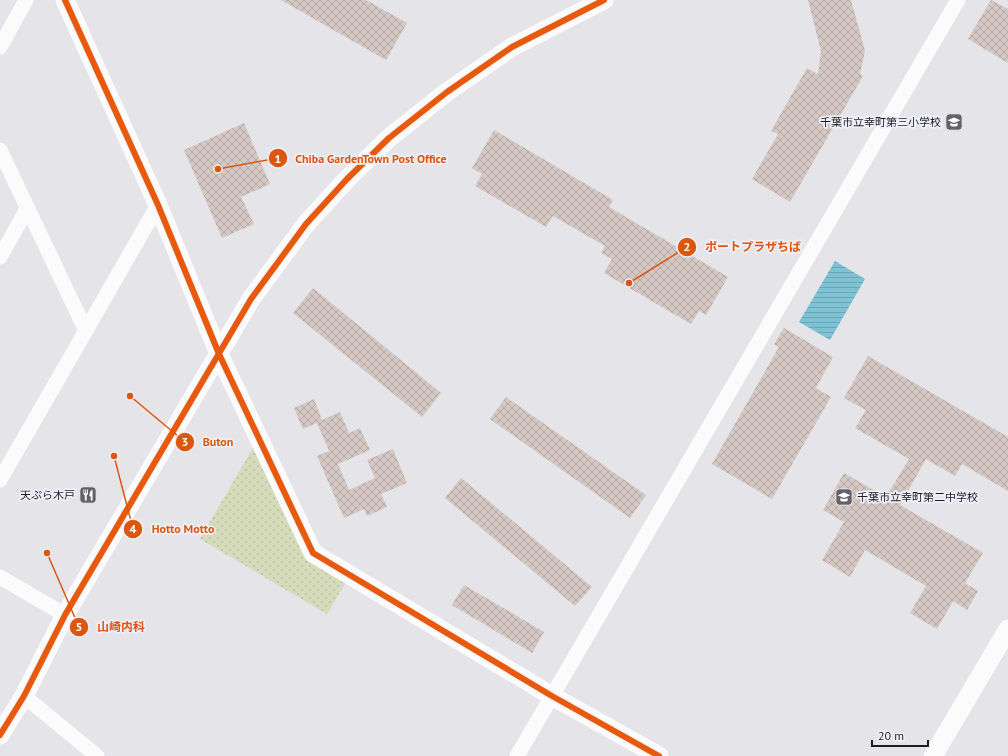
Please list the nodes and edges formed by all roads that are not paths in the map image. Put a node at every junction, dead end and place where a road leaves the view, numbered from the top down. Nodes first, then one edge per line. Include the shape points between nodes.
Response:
1 (26, 0) edge
2 (65, 0) edge
3 (604, 0) edge
4 (958, 0) edge
5 (0, 47) edge
6 (0, 150) edge
7 (158, 205) junction
8 (27, 209) junction
9 (0, 258) edge
10 (86, 331) junction
11 (219, 354) junction
12 (0, 480) edge
13 (0, 577) edge
14 (65, 615) junction
15 (1008, 629) edge
16 (24, 696) junction
17 (552, 696) junction
18 (0, 735) edge
19 (97, 756) edge
20 (517, 756) edge
21 (659, 756) edge
22 (933, 756) edge

1 - 5 street
2 - 7 street
3 - 11 street via 512,47 447,92 389,138 306,224 251,299
4 - 17 street
6 - 8 street
7 - 10 street
7 - 11 street
8 - 9 street
8 - 10 street
10 - 12 street
11 - 14 street
11 - 17 street via 313,553
13 - 14 street
14 - 16 street
15 - 22 street
16 - 18 street
16 - 19 street
17 - 20 street
17 - 21 street

